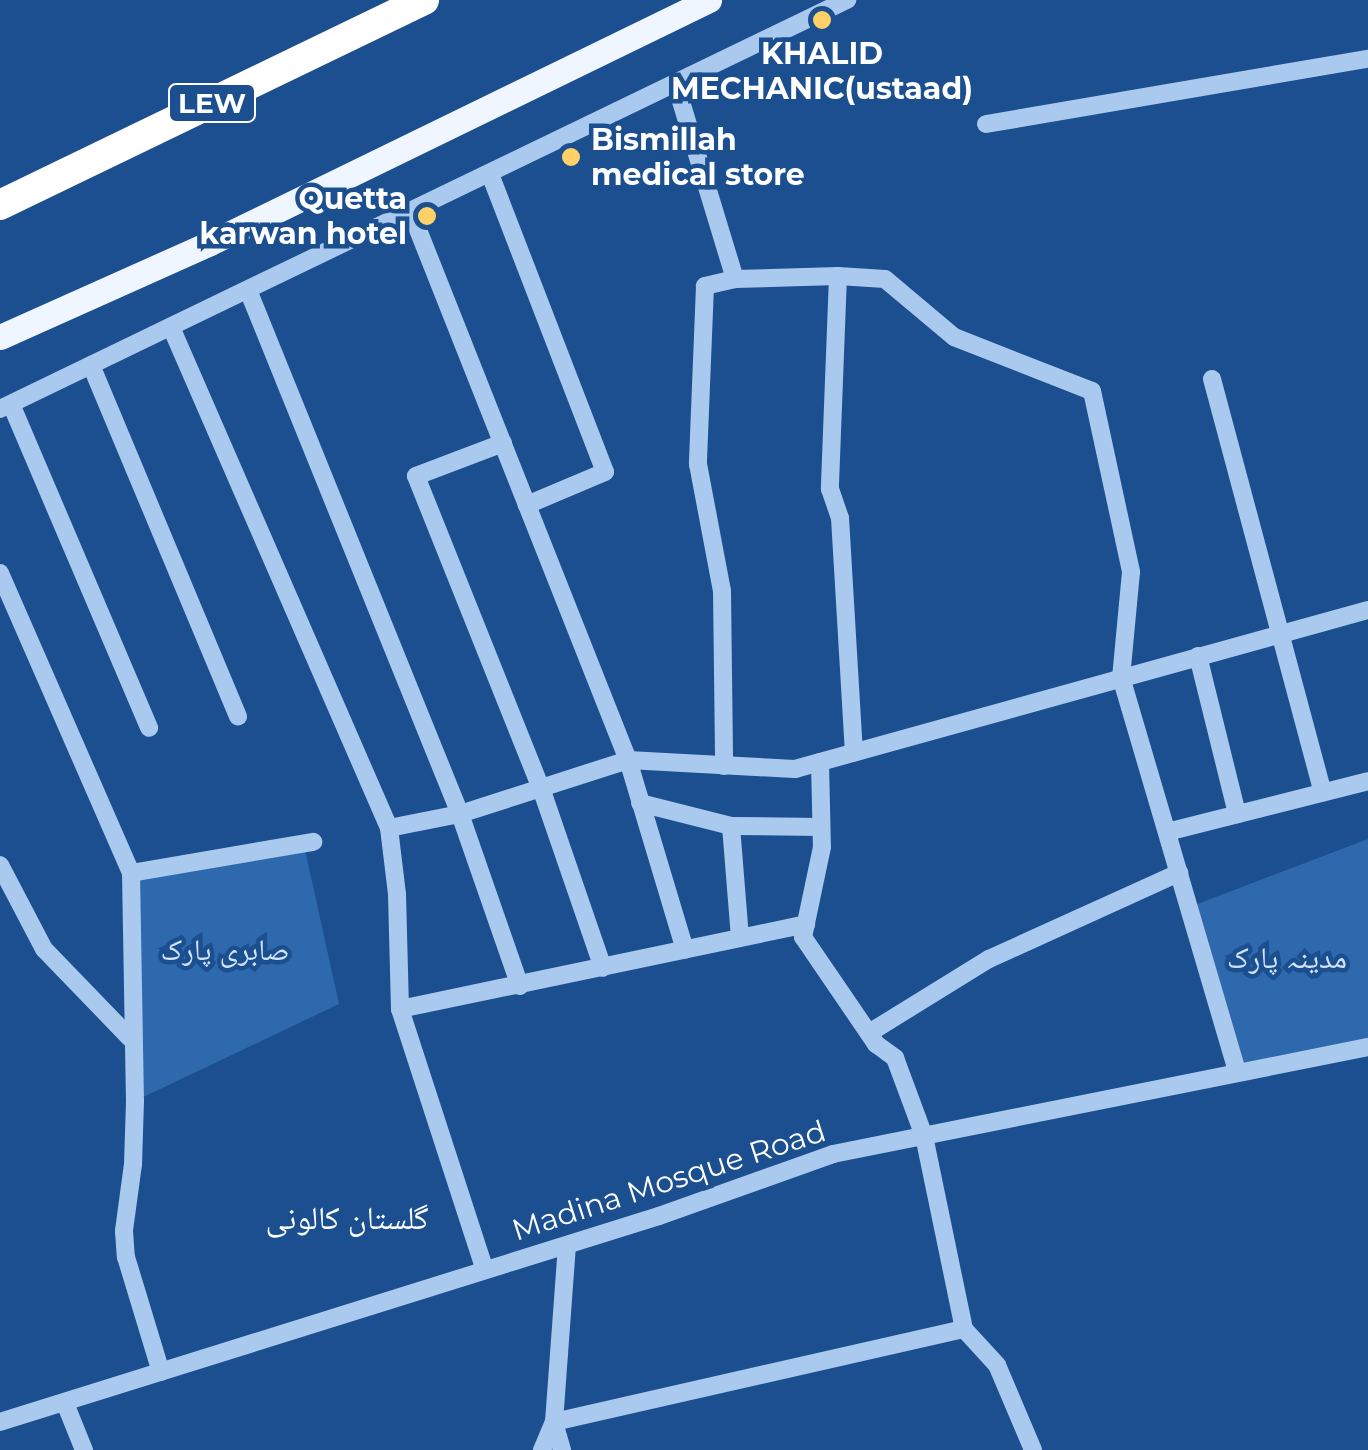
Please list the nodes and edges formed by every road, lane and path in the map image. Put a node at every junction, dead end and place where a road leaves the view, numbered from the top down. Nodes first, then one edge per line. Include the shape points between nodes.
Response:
1 (424, 0) edge
2 (710, 0) edge
3 (847, 0) edge
4 (1368, 59) edge
5 (676, 85) junction
6 (986, 124) dead end
7 (490, 174) junction
8 (0, 205) edge
9 (411, 212) junction
10 (838, 276) junction
11 (735, 278) junction
12 (248, 290) junction
13 (172, 326) junction
14 (0, 337) edge
15 (91, 365) junction
16 (1212, 379) dead end
17 (5, 406) edge
18 (503, 444) junction
19 (527, 504) junction
20 (0, 573) edge
21 (1368, 610) edge
22 (1283, 633) junction
23 (1198, 656) junction
24 (1121, 677) junction
25 (238, 716) dead end
26 (149, 728) dead end
27 (854, 753) junction
28 (628, 760) junction
29 (820, 762) junction
30 (724, 766) junction
31 (1368, 781) edge
32 (541, 788) junction
33 (1324, 792) junction
34 (640, 803) junction
35 (460, 814) junction
36 (1237, 814) junction
37 (731, 826) junction
38 (821, 827) junction
39 (389, 828) junction
40 (1167, 832) junction
41 (313, 842) dead end
42 (0, 868) edge
43 (131, 873) junction
44 (1179, 873) junction
45 (806, 924) junction
46 (740, 938) junction
47 (685, 950) junction
48 (603, 968) junction
49 (520, 986) junction
50 (400, 1010) junction
51 (869, 1034) junction
52 (130, 1038) junction
53 (1368, 1047) edge
54 (1238, 1072) junction
55 (924, 1136) junction
56 (567, 1245) junction
57 (485, 1270) junction
58 (964, 1329) junction
59 (162, 1372) junction
60 (65, 1403) junction
61 (0, 1422) edge
62 (554, 1422) junction
63 (84, 1450) edge
64 (542, 1450) edge
65 (562, 1450) edge
66 (1033, 1450) edge

1 - 8 highway, LEW
2 - 14 main road via 239,230
3 - 5 street
4 - 6 street
5 - 7 street
5 - 11 street
7 - 9 street
7 - 19 street via 605,472
9 - 12 street
9 - 18 street
10 - 11 street
10 - 24 street via 885,278 954,337 1092,391 1131,572
10 - 27 street via 830,489 840,518
11 - 30 street via 705,286 698,464 722,591
12 - 13 street
12 - 35 street
13 - 15 street
13 - 39 street
15 - 17 street
15 - 25 street
16 - 22 street
17 - 26 street
18 - 19 street
18 - 32 street via 416,476
19 - 28 street
20 - 43 street
21 - 22 street
22 - 23 street
22 - 33 street
23 - 24 street
23 - 36 street
24 - 27 street
24 - 40 street
27 - 29 street
28 - 30 street
28 - 32 street
28 - 34 street
29 - 30 street via 795,769
29 - 38 street
31 - 33 street
32 - 35 street
32 - 48 street
33 - 36 street
34 - 37 street
34 - 47 street
35 - 39 street
35 - 49 street
36 - 40 street
37 - 38 street
37 - 46 street
38 - 45 street
39 - 50 street via 398,894
40 - 44 street
41 - 43 street
42 - 52 street via 44,949
43 - 52 street
44 - 51 street via 989,960
44 - 54 street
45 - 46 street
45 - 51 street via 803,937
46 - 47 street
47 - 48 street
48 - 49 street
49 - 50 street
50 - 57 street
51 - 55 street via 895,1058
52 - 59 street via 135,1101 126,1256
53 - 54 street, Madina Mosque Road
54 - 55 street, Madina Mosque Road
55 - 56 street, Madina Mosque Road via 834,1154
55 - 58 street
56 - 57 street, Madina Mosque Road
56 - 62 street
57 - 59 street, Madina Mosque Road
58 - 62 street
58 - 66 street via 997,1365
59 - 60 street, Madina Mosque Road
60 - 61 street, Madina Mosque Road
60 - 63 street
62 - 64 street
62 - 65 street

